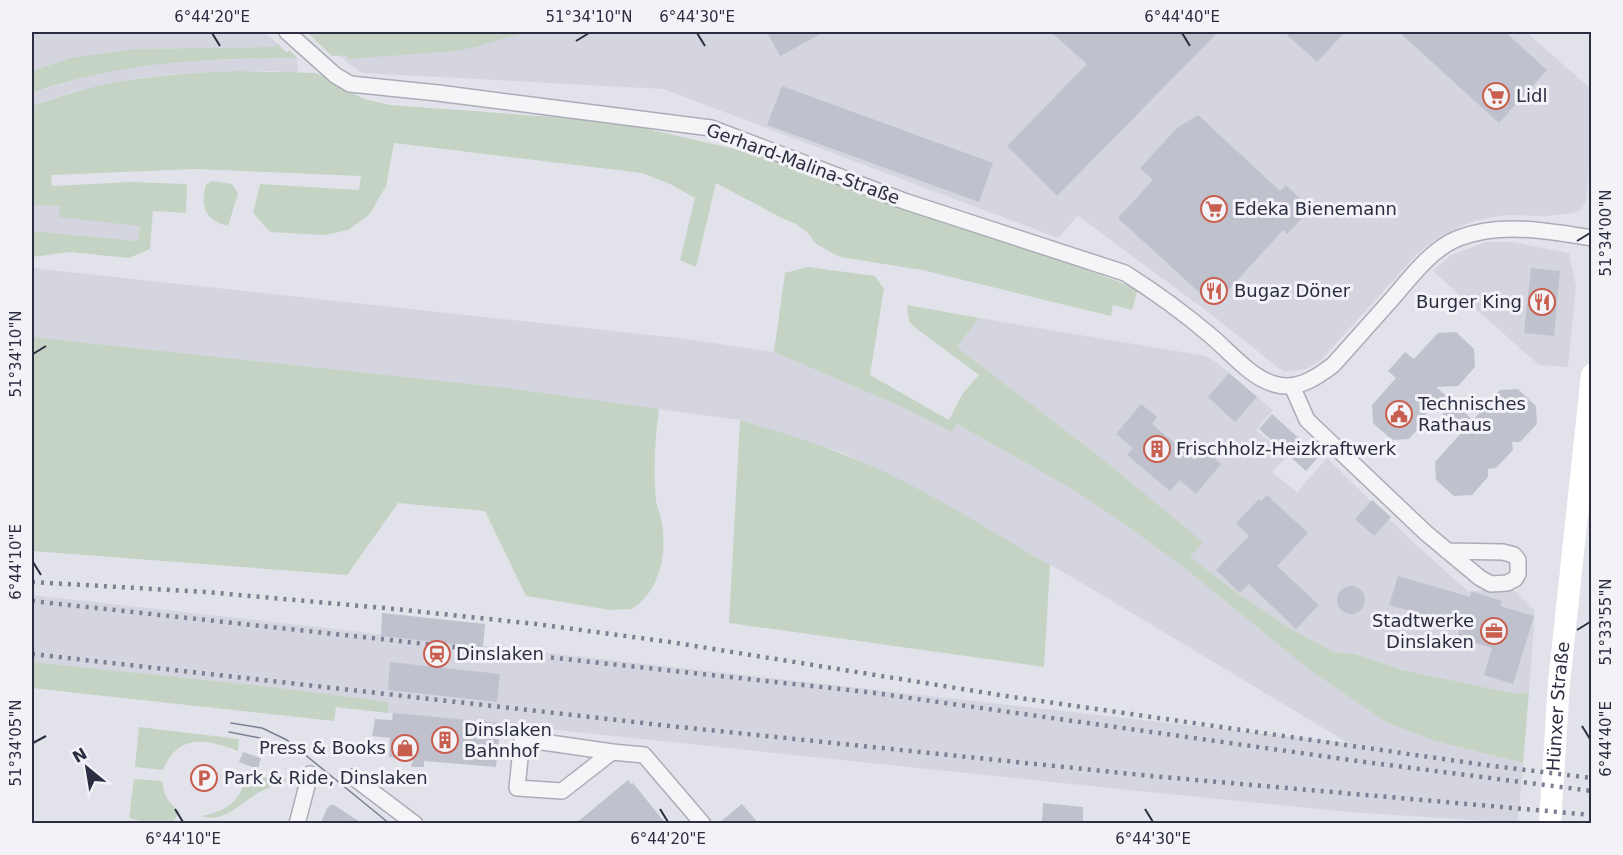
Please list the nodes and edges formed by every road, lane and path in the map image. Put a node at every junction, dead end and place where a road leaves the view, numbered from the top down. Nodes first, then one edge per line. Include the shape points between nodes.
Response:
1 (287, 32) edge
2 (1592, 238) edge
3 (1592, 375) edge
4 (1292, 386) junction
5 (1447, 551) dead end
6 (612, 752) junction
7 (310, 774) dead end
8 (353, 777) dead end
9 (297, 824) edge
10 (415, 824) edge
11 (703, 824) edge
12 (1550, 824) edge

1 - 4 street, Gerhard-Malina-Straße via 350,84 711,128 904,201 1125,273 1147,286 1254,373 1274,384
2 - 4 street via 1506,229 1460,237 1430,258 1333,365 1316,379
3 - 12 main road, Hünxer Straße via 1559,682
4 - 5 street via 1307,420
6 - 6 street via 522,739 517,788 562,791
6 - 11 street via 644,755
7 - 9 street
8 - 10 street

